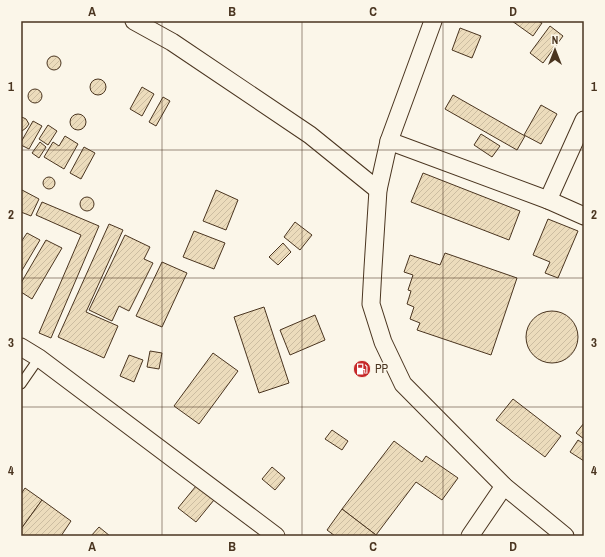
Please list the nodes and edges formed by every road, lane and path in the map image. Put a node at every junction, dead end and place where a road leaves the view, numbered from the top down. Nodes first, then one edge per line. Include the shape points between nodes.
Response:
1 (134, 21) edge
2 (433, 21) edge
3 (584, 120) edge
4 (389, 141) junction
5 (378, 190) junction
6 (548, 200) junction
7 (584, 216) edge
8 (21, 347) edge
9 (39, 358) junction
10 (21, 384) edge
11 (504, 486) junction
12 (276, 536) edge
13 (470, 536) edge
14 (565, 536) edge

1 - 5 street via 172,42 310,135
2 - 4 street
3 - 6 street
4 - 5 street
4 - 6 street
5 - 11 street via 371,304 383,342 403,384
6 - 7 street
8 - 9 street
9 - 10 lane
9 - 12 street
11 - 13 street
11 - 14 street

